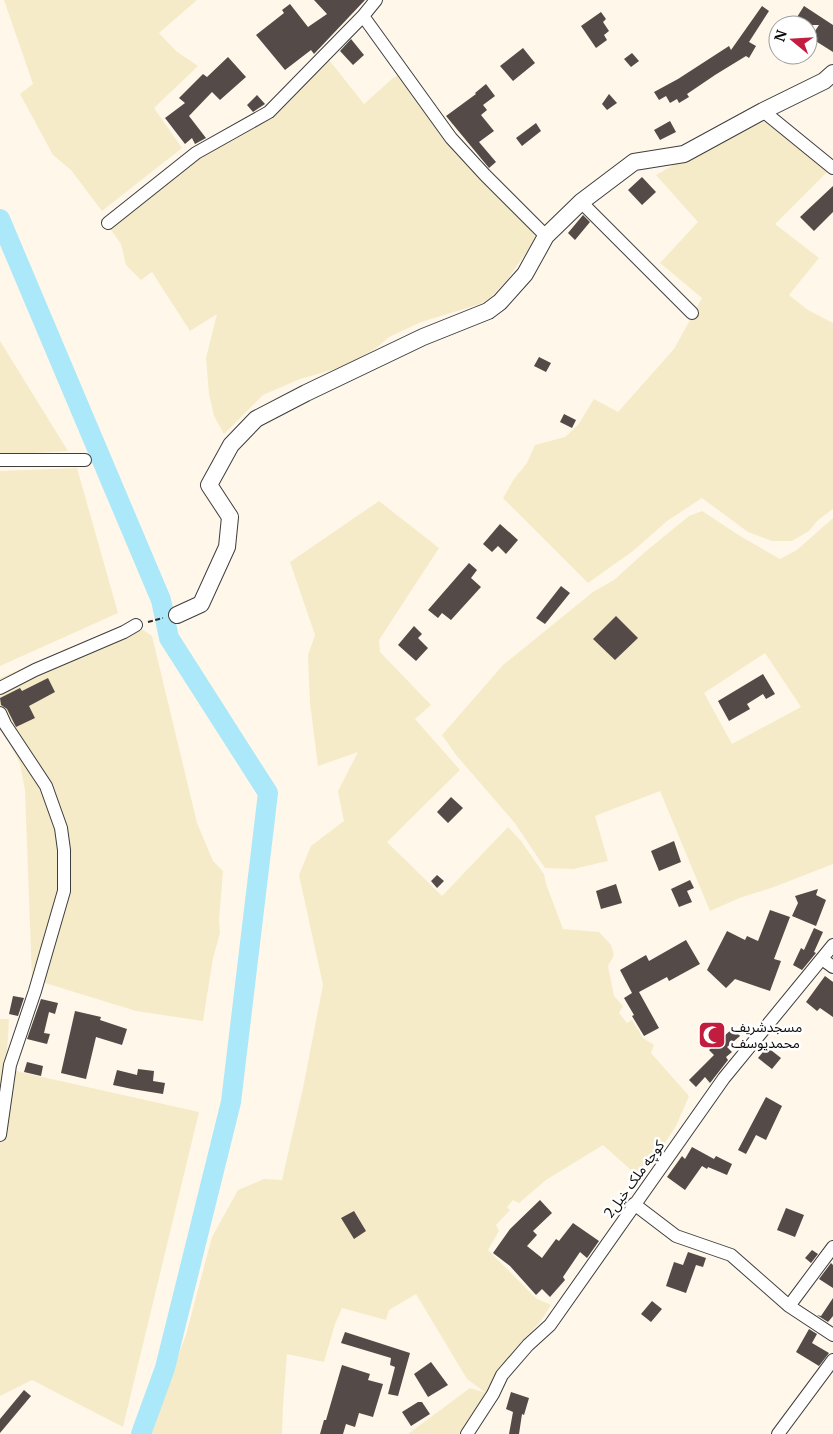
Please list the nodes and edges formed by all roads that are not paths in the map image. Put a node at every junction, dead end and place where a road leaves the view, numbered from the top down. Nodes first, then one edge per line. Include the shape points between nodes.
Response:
1 (375, 0) edge
2 (363, 16) junction
3 (833, 74) edge
4 (763, 111) junction
5 (833, 168) edge
6 (581, 202) junction
7 (108, 223) dead end
8 (546, 236) junction
9 (692, 313) dead end
10 (0, 460) edge
11 (85, 460) dead end
12 (177, 615) road end
13 (136, 625) road end
14 (0, 688) edge
15 (0, 713) edge
16 (833, 945) edge
17 (828, 963) edge
18 (0, 1135) edge
19 (634, 1204) junction
20 (833, 1247) edge
21 (789, 1306) junction
22 (833, 1336) edge
23 (833, 1360) edge
24 (829, 1375) edge
25 (467, 1434) edge
26 (778, 1434) edge

1 - 2 street
2 - 7 street via 269,112 196,153
2 - 8 street via 451,138
3 - 4 street
4 - 5 street
4 - 6 street via 684,154 634,162
6 - 8 street
6 - 9 street
8 - 12 street via 525,274 488,311 422,336 256,419 231,445 209,485 230,517 227,547 201,604
10 - 11 street
13 - 14 street
15 - 18 street via 46,786 61,828 64,850 64,891 10,1065
16 - 17 street, کوچه ملک خیل2
17 - 19 street, کوچه ملک خیل2 via 724,1078
19 - 21 street via 676,1236 731,1254
19 - 25 street, کوچه ملک خیل2 via 550,1324 502,1375
20 - 21 street
21 - 22 street
23 - 24 street
24 - 26 street

